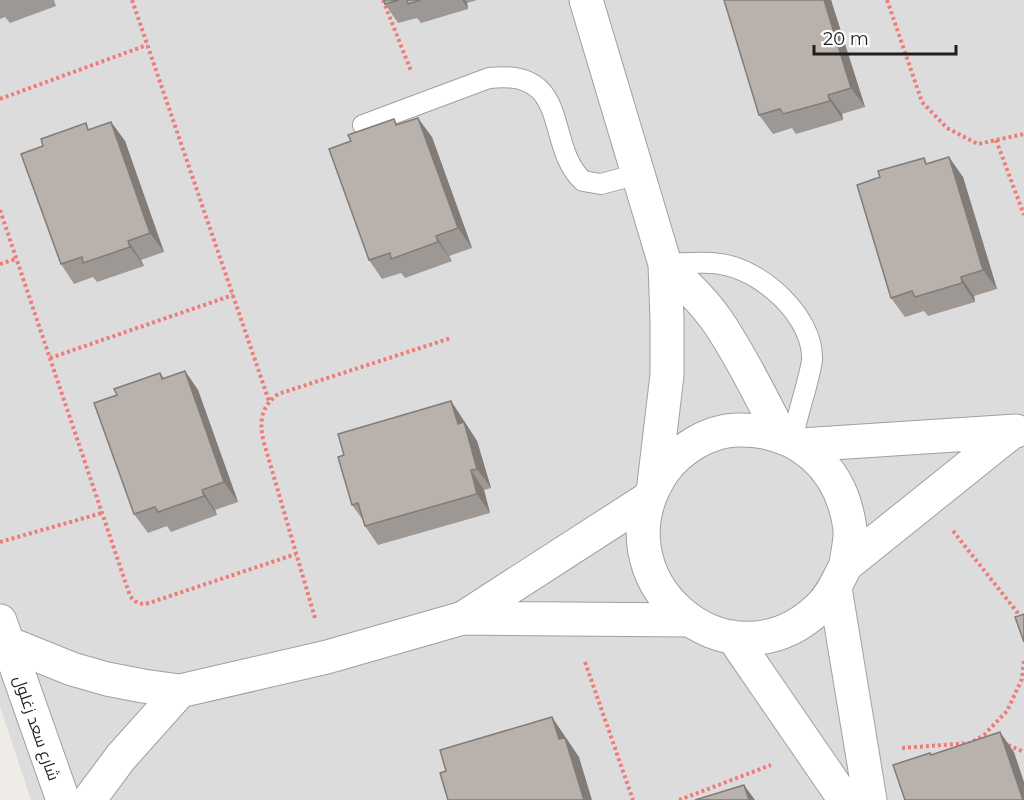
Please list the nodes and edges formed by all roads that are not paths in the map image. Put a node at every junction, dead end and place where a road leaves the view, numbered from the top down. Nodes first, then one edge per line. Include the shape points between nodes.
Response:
1 (586, 0) edge
2 (363, 125) dead end
3 (638, 174) junction
4 (665, 264) junction
5 (1018, 430) edge
6 (791, 440) junction
7 (651, 492) junction
8 (840, 576) junction
9 (463, 618) junction
10 (689, 620) junction
11 (3, 635) edge
12 (733, 637) junction
13 (180, 691) junction
14 (63, 800) edge
15 (89, 800) edge
16 (845, 800) edge
17 (870, 800) edge

1 - 3 street
2 - 3 lane via 489,78 508,76 527,81 543,93 553,110 571,167 583,182 601,184
3 - 4 street
4 - 6 street via 717,321
4 - 6 lane via 720,263 735,267 762,281 794,310 812,348 812,362
4 - 7 street via 667,375
5 - 6 street
5 - 8 street via 928,499
6 - 7 street via 757,430 732,430 709,436 668,465
6 - 8 street via 827,468 843,498 850,531
7 - 9 street
7 - 10 street via 643,525 653,579 669,602
8 - 12 street via 802,622 757,638
8 - 17 street
9 - 10 street
9 - 13 street via 327,657
10 - 12 street
11 - 13 street via 72,669
11 - 14 street, شارع سعد زغلول
12 - 16 street
13 - 15 street

